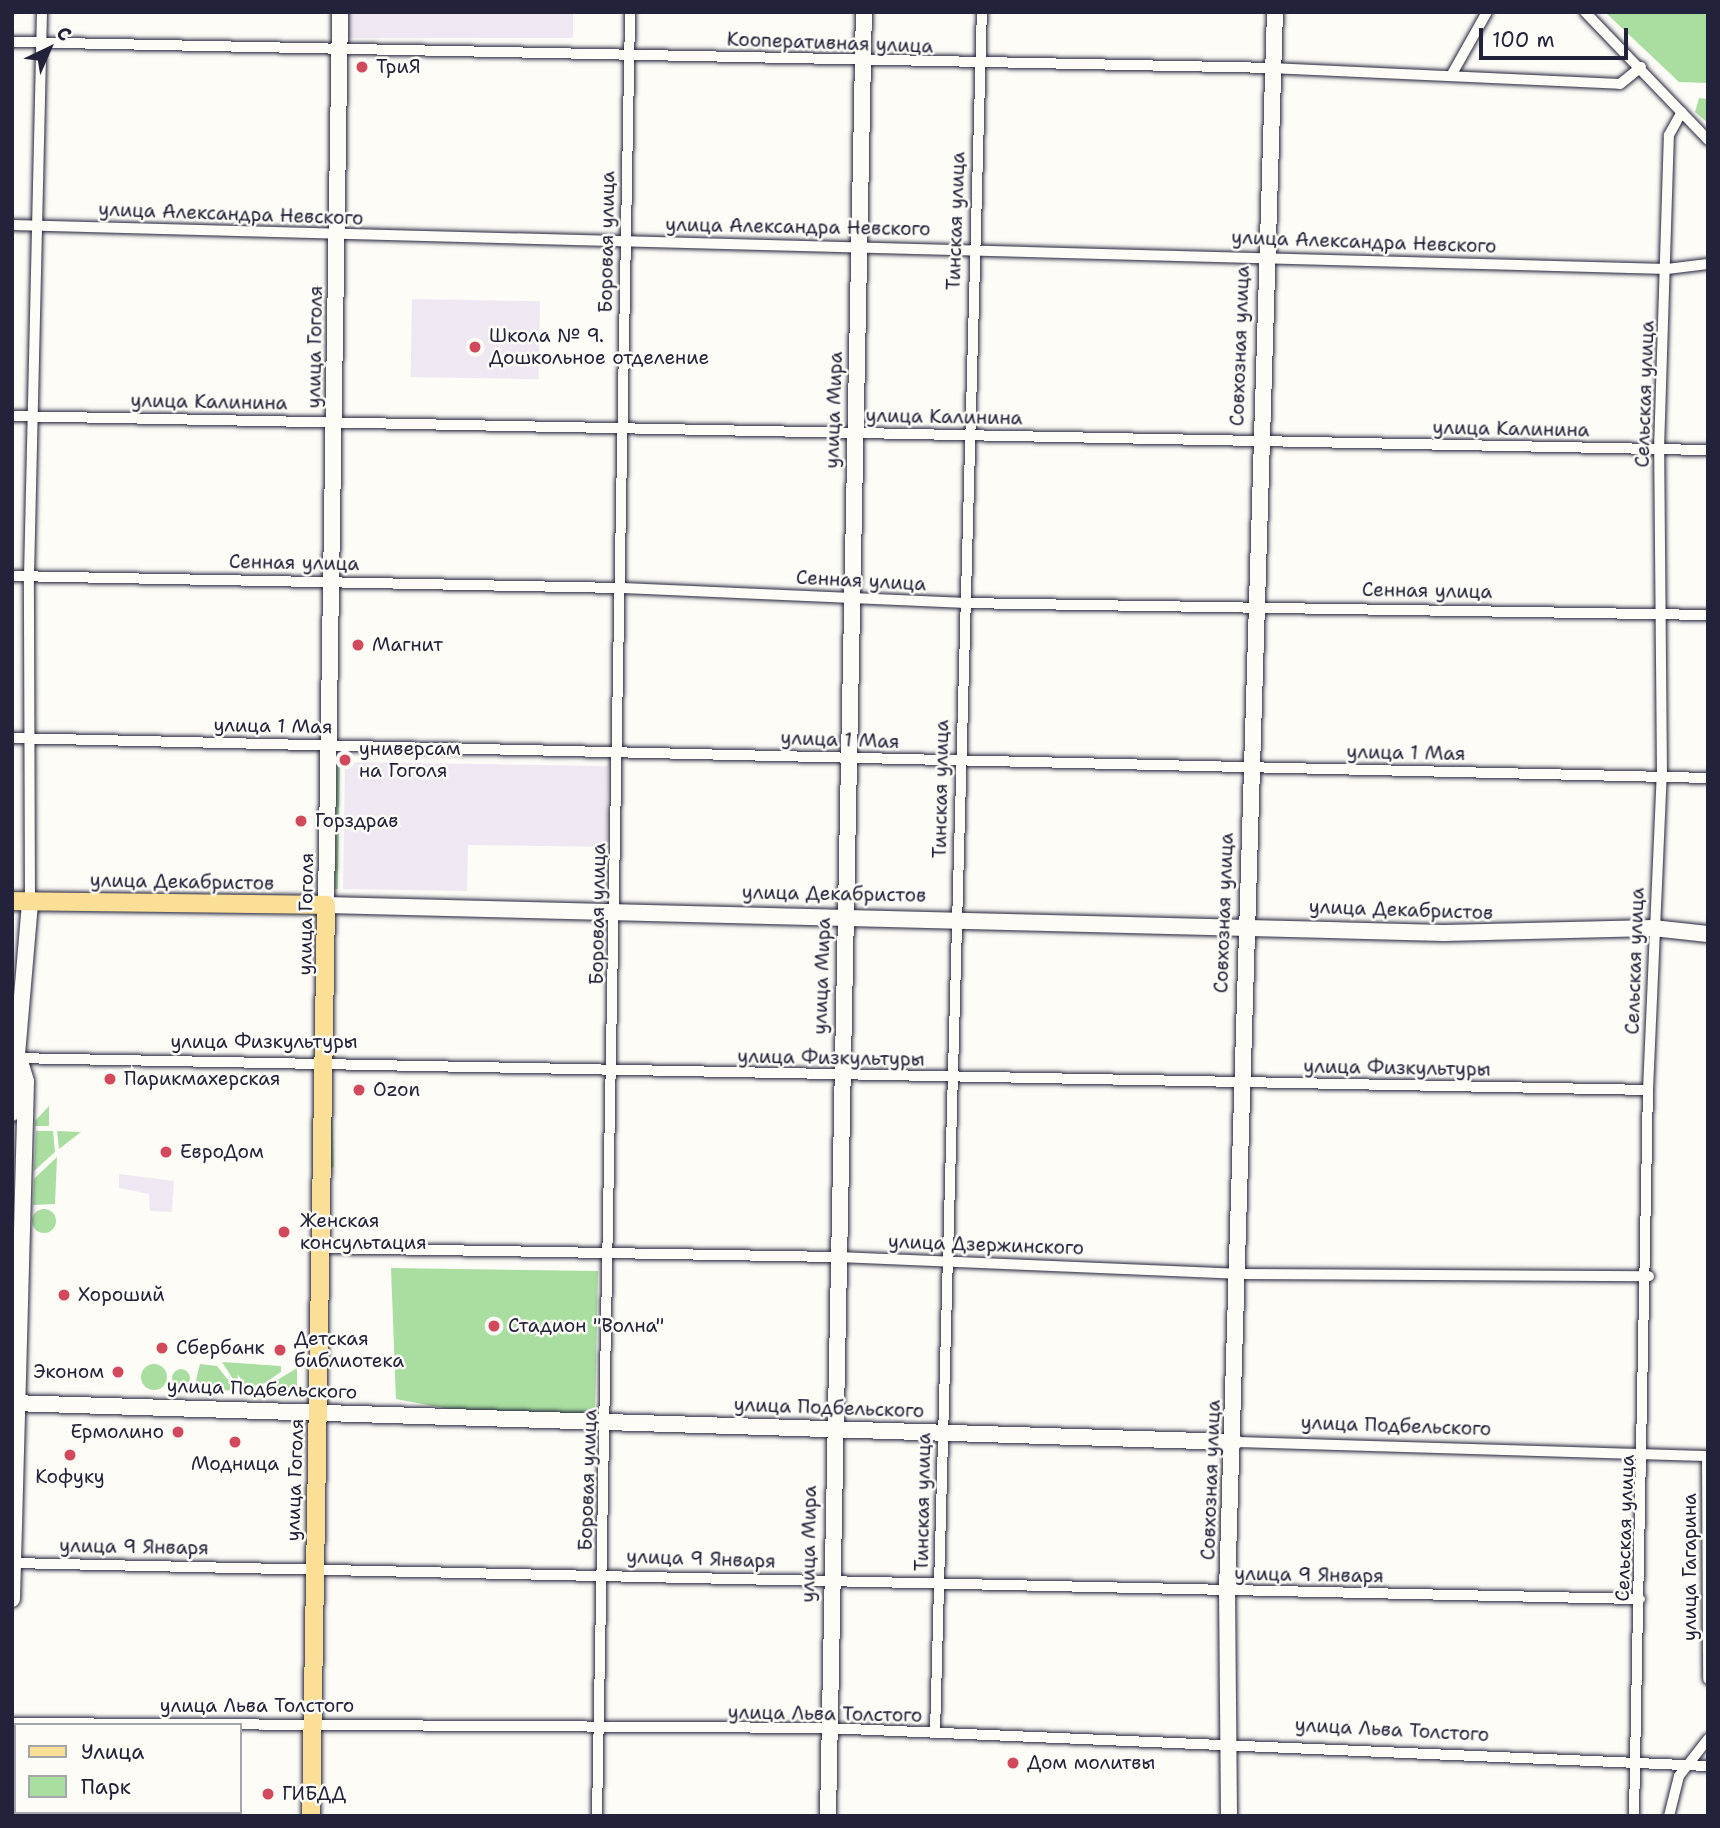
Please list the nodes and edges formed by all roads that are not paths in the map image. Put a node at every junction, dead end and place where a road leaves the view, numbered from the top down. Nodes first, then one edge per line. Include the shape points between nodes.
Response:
1 (42, 12) edge
2 (340, 12) edge
3 (630, 12) edge
4 (864, 12) edge
5 (982, 12) edge
6 (1275, 12) edge
7 (1487, 12) edge
8 (1586, 12) edge
9 (12, 42) edge
10 (41, 43) junction
11 (340, 47) junction
12 (628, 53) junction
13 (863, 62) junction
14 (979, 65) junction
15 (1641, 66) junction
16 (1270, 68) junction
17 (1452, 74) junction
18 (1682, 112) junction
19 (1708, 140) edge
20 (12, 225) edge
21 (34, 226) junction
22 (338, 235) junction
23 (625, 240) junction
24 (861, 246) junction
25 (972, 248) junction
26 (1264, 257) junction
27 (1708, 264) edge
28 (1667, 269) junction
29 (12, 416) edge
30 (35, 417) junction
31 (335, 422) junction
32 (621, 432) junction
33 (855, 434) junction
34 (969, 434) junction
35 (1258, 441) junction
36 (1659, 450) junction
37 (1708, 450) edge
38 (12, 576) edge
39 (29, 576) junction
40 (334, 581) junction
41 (622, 588) junction
42 (850, 598) junction
43 (962, 603) junction
44 (1255, 605) junction
45 (1661, 614) junction
46 (1708, 615) edge
47 (12, 738) edge
48 (28, 739) junction
49 (328, 745) junction
50 (618, 749) junction
51 (851, 758) junction
52 (958, 760) junction
53 (1251, 768) junction
54 (1662, 775) junction
55 (1708, 778) edge
56 (21, 901) edge
57 (326, 905) junction
58 (616, 910) junction
59 (846, 916) junction
60 (957, 918) junction
61 (1244, 925) junction
62 (1653, 928) junction
63 (1708, 934) edge
64 (16, 1058) edge
65 (324, 1059) junction
66 (611, 1069) junction
67 (839, 1076) junction
68 (950, 1078) junction
69 (1241, 1083) junction
70 (1648, 1090) junction
71 (12, 1113) edge
72 (17, 1236) edge
73 (320, 1248) junction
74 (610, 1253) junction
75 (838, 1257) junction
76 (946, 1260) junction
77 (1237, 1273) junction
78 (1649, 1276) junction
79 (15, 1403) edge
80 (318, 1412) junction
81 (608, 1422) junction
82 (831, 1427) junction
83 (942, 1433) junction
84 (1234, 1442) junction
85 (1644, 1455) junction
86 (1708, 1456) edge
87 (13, 1563) edge
88 (313, 1570) junction
89 (603, 1574) junction
90 (830, 1581) junction
91 (940, 1582) junction
92 (1227, 1591) junction
93 (12, 1599) edge
94 (1640, 1600) junction
95 (1708, 1679) edge
96 (242, 1724) edge
97 (311, 1724) junction
98 (826, 1728) junction
99 (600, 1730) junction
100 (935, 1734) junction
101 (1708, 1739) edge
102 (1231, 1741) junction
103 (1636, 1759) junction
104 (1689, 1765) junction
105 (1708, 1766) edge
106 (830, 1813) edge
107 (312, 1816) edge
108 (597, 1816) edge
109 (1229, 1816) edge
110 (1634, 1816) edge
111 (1669, 1816) edge

1 - 10 street
2 - 11 main road, улица Гоголя
3 - 12 street, Боровая улица
4 - 13 main road, улица Мира
5 - 14 street, Тинская улица
6 - 16 main road, Совхозная улица
7 - 17 street
8 - 15 street
9 - 10 street, Кооперативная улица
10 - 11 street, Кооперативная улица
10 - 21 street
11 - 12 street, Кооперативная улица
11 - 22 main road, улица Гоголя
12 - 13 street, Кооперативная улица
12 - 23 street, Боровая улица
13 - 14 street, Кооперативная улица
13 - 24 main road, улица Мира
14 - 16 street, Кооперативная улица
14 - 25 street, Тинская улица
15 - 17 street, Кооперативная улица via 1620,84
15 - 18 street
16 - 17 street, Кооперативная улица
16 - 26 main road, Совхозная улица
18 - 19 street
18 - 28 street, Сельская улица via 1669,135
20 - 21 street, улица Александра Невского
21 - 22 street, улица Александра Невского
21 - 30 street
22 - 23 street, улица Александра Невского
22 - 31 main road, улица Гоголя
23 - 24 street, улица Александра Невского
23 - 32 street, Боровая улица
24 - 25 street, улица Александра Невского
24 - 33 main road, улица Мира
25 - 26 street, улица Александра Невского
25 - 34 street, Тинская улица
26 - 28 street, улица Александра Невского
26 - 35 main road, Совхозная улица
27 - 28 street, улица Александра Невского
28 - 36 street, Сельская улица
29 - 30 street, улица Калинина
30 - 31 street, улица Калинина
30 - 39 street
31 - 32 street, улица Калинина
31 - 40 main road, улица Гоголя
32 - 33 street, улица Калинина
32 - 41 street, Боровая улица
33 - 34 street, улица Калинина
33 - 42 main road, улица Мира
34 - 35 street, улица Калинина
34 - 43 street, Тинская улица
35 - 36 street, улица Калинина
35 - 44 main road, Совхозная улица
36 - 37 street, улица Калинина
36 - 45 street, Сельская улица
38 - 39 street, Сенная улица
39 - 40 street, Сенная улица
39 - 48 street
40 - 41 street, Сенная улица
40 - 49 main road, улица Гоголя
41 - 42 street, Сенная улица
41 - 50 street, Боровая улица
42 - 43 street, Сенная улица
42 - 51 main road, улица Мира
43 - 44 street, Сенная улица
43 - 52 street, Тинская улица
44 - 45 street, Сенная улица
44 - 53 main road, Совхозная улица
45 - 46 street, Сенная улица
45 - 54 street, Сельская улица
47 - 48 street, улица 1 Мая
48 - 49 street, улица 1 Мая
48 - 56 street
49 - 50 street, улица 1 Мая
49 - 57 main road, улица Гоголя
50 - 51 street, улица 1 Мая
50 - 58 street, Боровая улица
51 - 52 street, улица 1 Мая
51 - 59 main road, улица Мира
52 - 53 street, улица 1 Мая
52 - 60 street, Тинская улица
53 - 54 street, улица 1 Мая
53 - 61 main road, Совхозная улица
54 - 55 street, улица 1 Мая
54 - 62 street, Сельская улица
56 - 57 main road, улица Декабристов
56 - 64 main road
57 - 58 main road, улица Декабристов
57 - 65 main road, улица Гоголя
58 - 59 main road, улица Декабристов
58 - 66 street, Боровая улица
59 - 60 main road, улица Декабристов
59 - 67 main road, улица Мира
60 - 61 main road, улица Декабристов
60 - 68 street, Тинская улица
61 - 62 main road, улица Декабристов via 1571,935
61 - 69 main road, Совхозная улица
62 - 63 main road, улица Декабристов
62 - 70 street, Сельская улица
64 - 65 street, улица Физкультуры
64 - 71 main road
64 - 72 main road via 26,1081
65 - 66 street, улица Физкультуры
65 - 73 main road, улица Гоголя
66 - 67 street, улица Физкультуры
66 - 74 street, Боровая улица
67 - 68 street, улица Физкультуры
67 - 75 main road, улица Мира
68 - 69 street, улица Физкультуры
68 - 76 street, Тинская улица
69 - 70 street, улица Физкультуры
69 - 77 main road, Совхозная улица
70 - 78 street, Сельская улица
72 - 79 main road
73 - 74 street, улица Дзержинского
73 - 80 main road, улица Гоголя
74 - 75 street, улица Дзержинского
74 - 81 street, Боровая улица
75 - 76 street, улица Дзержинского
75 - 82 main road, улица Мира
76 - 77 street, улица Дзержинского
76 - 83 street, Тинская улица
77 - 78 street, улица Дзержинского
77 - 84 main road, Совхозная улица
78 - 85 street, Сельская улица
79 - 80 main road, улица Подбельского
79 - 87 main road
80 - 81 main road, улица Подбельского
80 - 88 main road, улица Гоголя
81 - 82 main road, улица Подбельского
81 - 89 street, Боровая улица
82 - 83 main road, улица Подбельского
82 - 90 main road, улица Мира
83 - 84 main road, улица Подбельского
83 - 91 street, Тинская улица
84 - 85 street, улица Подбельского
84 - 92 main road, Совхозная улица
85 - 86 street, улица Гагарина
85 - 94 street, Сельская улица
86 - 95 street, улица Гагарина
87 - 88 street, улица 9 Января
87 - 93 main road
88 - 89 street, улица 9 Января
88 - 97 main road, улица Гоголя
89 - 90 street, улица 9 Января
89 - 99 street, Боровая улица
90 - 91 street, улица 9 Января
90 - 98 main road, улица Мира
91 - 92 street, улица 9 Января
91 - 100 street, Тинская улица
92 - 94 street, улица 9 Января
92 - 102 main road, Совхозная улица
94 - 103 street, Сельская улица
96 - 97 street, улица Льва Толстого
97 - 99 street, улица Льва Толстого
97 - 107 main road, улица Гоголя
98 - 99 street, улица Льва Толстого
98 - 100 street, улица Льва Толстого
98 - 106 main road, улица Мира
99 - 108 street, Боровая улица
100 - 102 street, улица Льва Толстого
101 - 104 street
102 - 103 street, улица Льва Толстого
102 - 109 main road, Совхозная улица
103 - 104 street, улица Льва Толстого
103 - 110 street, Сельская улица
104 - 105 street, улица Льва Толстого
104 - 111 street via 1674,1786

